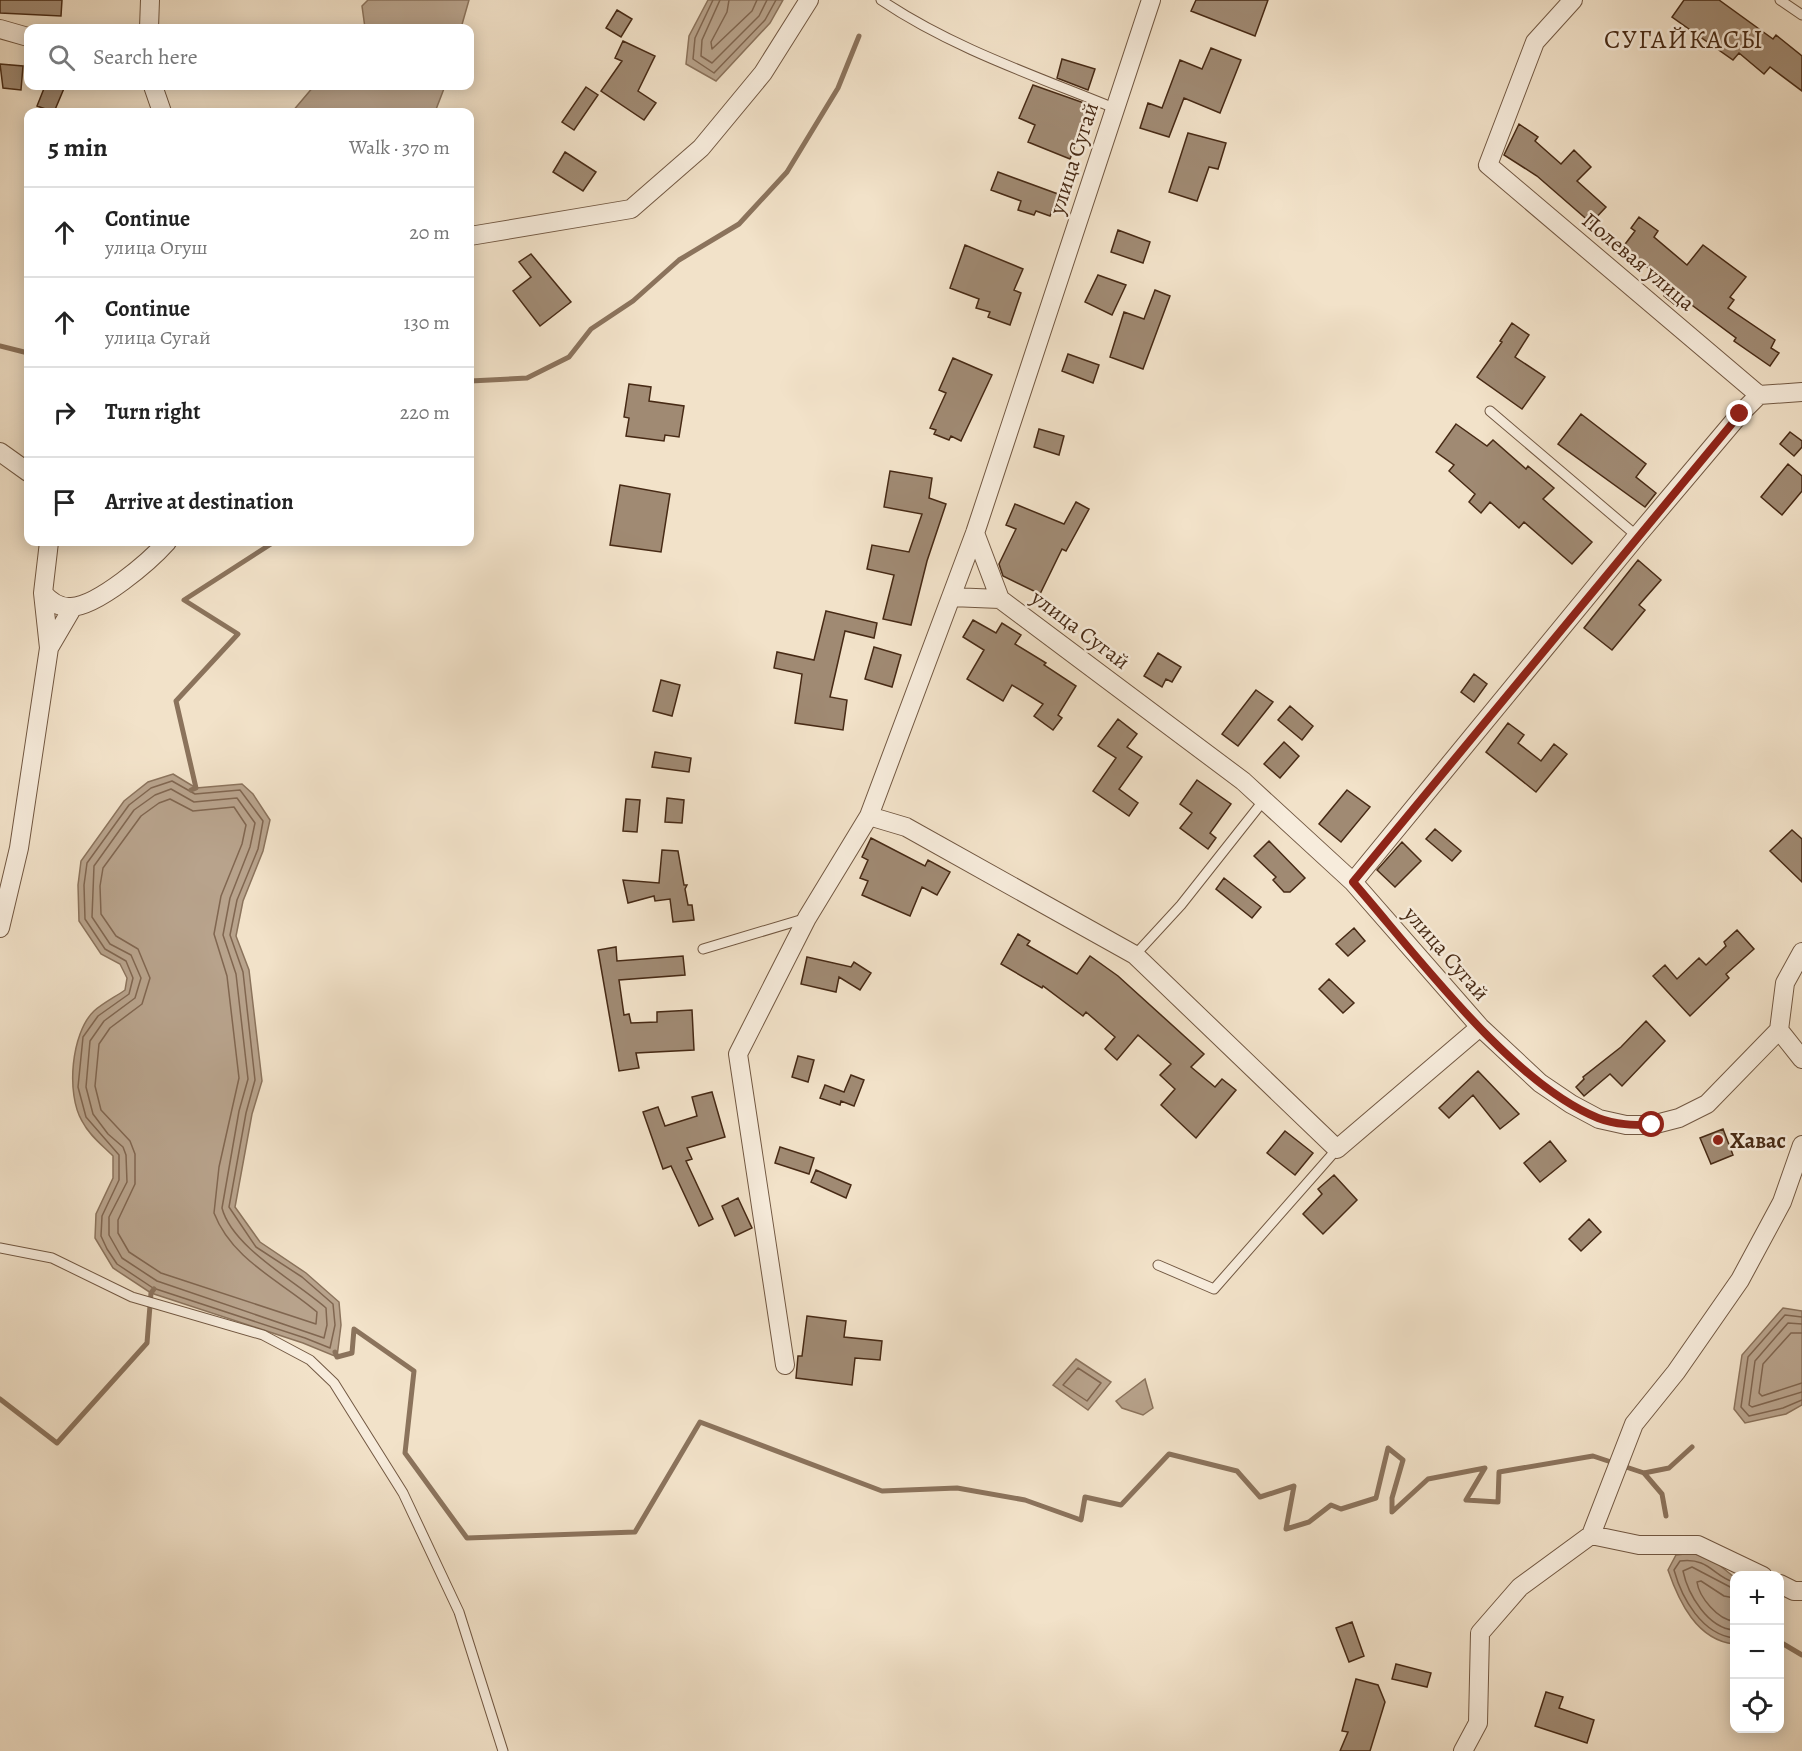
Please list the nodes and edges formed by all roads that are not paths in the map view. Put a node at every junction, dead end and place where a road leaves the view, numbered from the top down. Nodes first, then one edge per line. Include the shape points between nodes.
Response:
1 (150, 0) edge
2 (808, 0) edge
3 (881, 0) edge
4 (1150, 0) edge
5 (1573, 0) edge
6 (1780, 0) edge
7 (1802, 15) edge
8 (149, 24) edge
9 (0, 30) edge
10 (24, 36) edge
11 (154, 90) edge
12 (161, 108) edge
13 (1114, 108) junction
14 (474, 235) edge
15 (1802, 392) edge
16 (1759, 395) junction
17 (1490, 411) dead end
18 (0, 452) edge
19 (24, 469) edge
20 (975, 533) junction
21 (1637, 536) junction
22 (49, 546) edge
23 (163, 546) edge
24 (43, 593) junction
25 (951, 597) junction
26 (1000, 598) junction
27 (73, 608) junction
28 (49, 648) junction
29 (1264, 800) junction
30 (869, 816) junction
31 (1353, 882) junction
32 (807, 918) junction
33 (0, 928) edge
34 (703, 949) dead end
35 (1802, 952) edge
36 (1135, 956) junction
37 (1480, 1027) junction
38 (1779, 1030) junction
39 (1802, 1059) edge
40 (1802, 1145) edge
41 (1337, 1149) junction
42 (0, 1248) edge
43 (1158, 1265) dead end
44 (784, 1365) dead end
45 (1591, 1535) junction
46 (1754, 1571) edge
47 (1784, 1586) edge
48 (1802, 1591) edge
49 (503, 1751) edge
50 (1463, 1751) edge

1 - 8 street
2 - 14 street via 764,73 701,148 631,209
3 - 13 lane via 908,18 974,50
4 - 13 street, улица Сугай
5 - 16 street, Полевая улица via 1535,42 1488,165
6 - 7 lane
9 - 10 street
11 - 12 street
13 - 20 street, улица Сугай
15 - 16 street
16 - 21 street
17 - 21 lane
18 - 19 street
20 - 25 street
20 - 26 street, улица Сугай
21 - 31 street
22 - 24 street
23 - 27 street via 107,592
24 - 27 street via 60,606
24 - 28 street
25 - 26 street
25 - 30 street
26 - 29 street, улица Сугай
27 - 28 street
28 - 33 street via 20,848
29 - 31 street, улица Сугай
29 - 36 lane via 1181,906
30 - 32 street
30 - 36 street via 906,827
31 - 37 street, улица Сугай
32 - 34 lane
32 - 44 street via 738,1054
35 - 38 street via 1785,983
36 - 41 street
37 - 38 street, улица Сугай via 1540,1083 1571,1104 1599,1119 1626,1125 1652,1125 1679,1118 1707,1104
37 - 41 street
38 - 39 street
40 - 45 street via 1782,1202 1740,1280 1634,1424
41 - 43 lane via 1214,1289
42 - 49 lane via 52,1258 132,1297 263,1335 310,1360 334,1383 403,1493 459,1612
45 - 46 street via 1639,1545 1698,1545
45 - 50 street via 1520,1587 1480,1633 1478,1724
47 - 48 street

